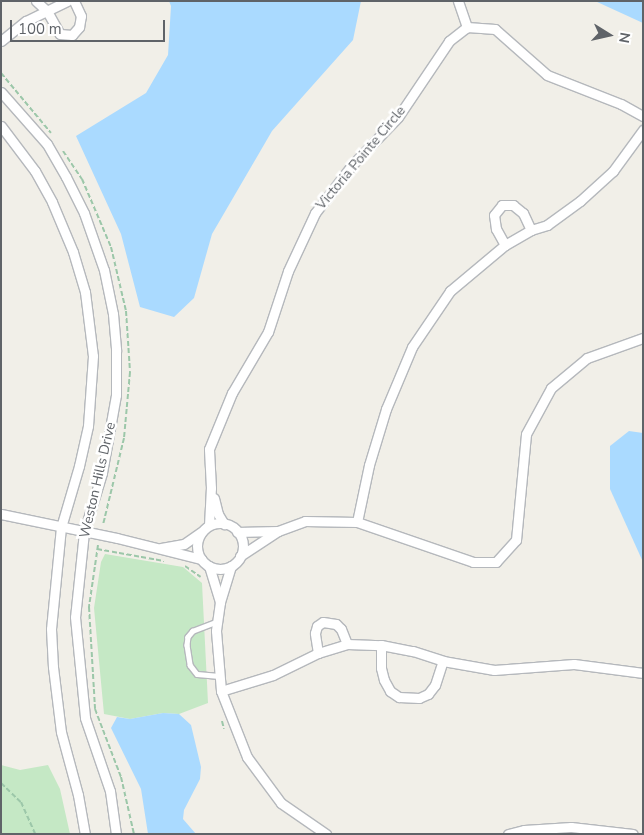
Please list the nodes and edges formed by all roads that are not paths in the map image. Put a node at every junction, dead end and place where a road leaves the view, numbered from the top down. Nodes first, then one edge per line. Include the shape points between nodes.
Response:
1 (36, 1) edge
2 (67, 1) edge
3 (74, 1) edge
4 (458, 1) edge
5 (47, 11) junction
6 (467, 27) junction
7 (1, 41) edge
8 (1, 92) edge
9 (643, 116) edge
10 (1, 126) edge
11 (643, 130) edge
12 (531, 230) junction
13 (505, 245) junction
14 (643, 338) edge
15 (211, 488) junction
16 (1, 514) edge
17 (357, 522) junction
18 (224, 524) junction
19 (61, 527) junction
20 (206, 528) junction
21 (278, 531) junction
22 (84, 532) junction
23 (238, 532) junction
24 (153, 548) junction
25 (240, 556) junction
26 (201, 559) junction
27 (209, 566) junction
28 (231, 566) junction
29 (220, 602) junction
30 (217, 622) junction
31 (347, 644) junction
32 (381, 646) junction
33 (318, 653) junction
34 (443, 661) junction
35 (643, 673) edge
36 (219, 676) junction
37 (221, 691) junction
38 (85, 834) edge
39 (116, 834) edge
40 (326, 834) edge
41 (508, 834) edge
42 (633, 834) edge

1 - 5 street
2 - 5 street
3 - 5 street via 81,16 79,27 72,35 60,34
4 - 6 street
5 - 7 street via 26,21
6 - 9 street via 495,29 547,75
6 - 15 street, Victoria Pointe Circle via 449,41 398,117 352,165 315,213 288,271 268,332 232,393 209,450
8 - 22 street, Weston Hills Drive via 47,144 66,177 84,213 110,296 116,351 116,395 102,473
10 - 19 street, Weston Hills Drive via 35,170 52,202 73,252 85,292 93,356 92,388 88,426
11 - 12 street via 613,171 580,201 548,226
12 - 13 street
12 - 13 street via 523,213 513,205 502,206 494,215 496,229
13 - 17 street via 450,291 412,347 386,409 369,465
14 - 17 street via 587,358 551,388 526,434 516,540 496,562 474,562
15 - 18 street, Victoria Pointe Circle
15 - 20 street, Victoria Pointe Circle
16 - 19 street
17 - 21 street via 305,520
18 - 20 street
18 - 23 street
19 - 22 street
19 - 38 street, Weston Hills Drive via 51,629 53,667 61,732
20 - 24 street via 184,544
20 - 26 street via 198,538
21 - 23 street
21 - 25 street
22 - 24 street
22 - 39 street, Weston Hills Drive via 75,617 86,718 110,791
23 - 25 street via 242,540
24 - 26 street
25 - 28 street
26 - 27 street
27 - 28 street via 221,569
27 - 29 street
28 - 29 street
29 - 30 street
30 - 36 street
30 - 36 lane via 193,631 187,646 190,665 197,674
31 - 32 street
31 - 33 street
31 - 33 street via 336,624 324,622 315,633
32 - 34 street via 413,651
32 - 34 street via 384,680 390,691 399,697 419,698 428,694 435,685
33 - 37 street via 272,675
34 - 35 street via 494,670 574,664
36 - 37 street
37 - 40 street via 248,757 281,802
41 - 42 street via 571,826

